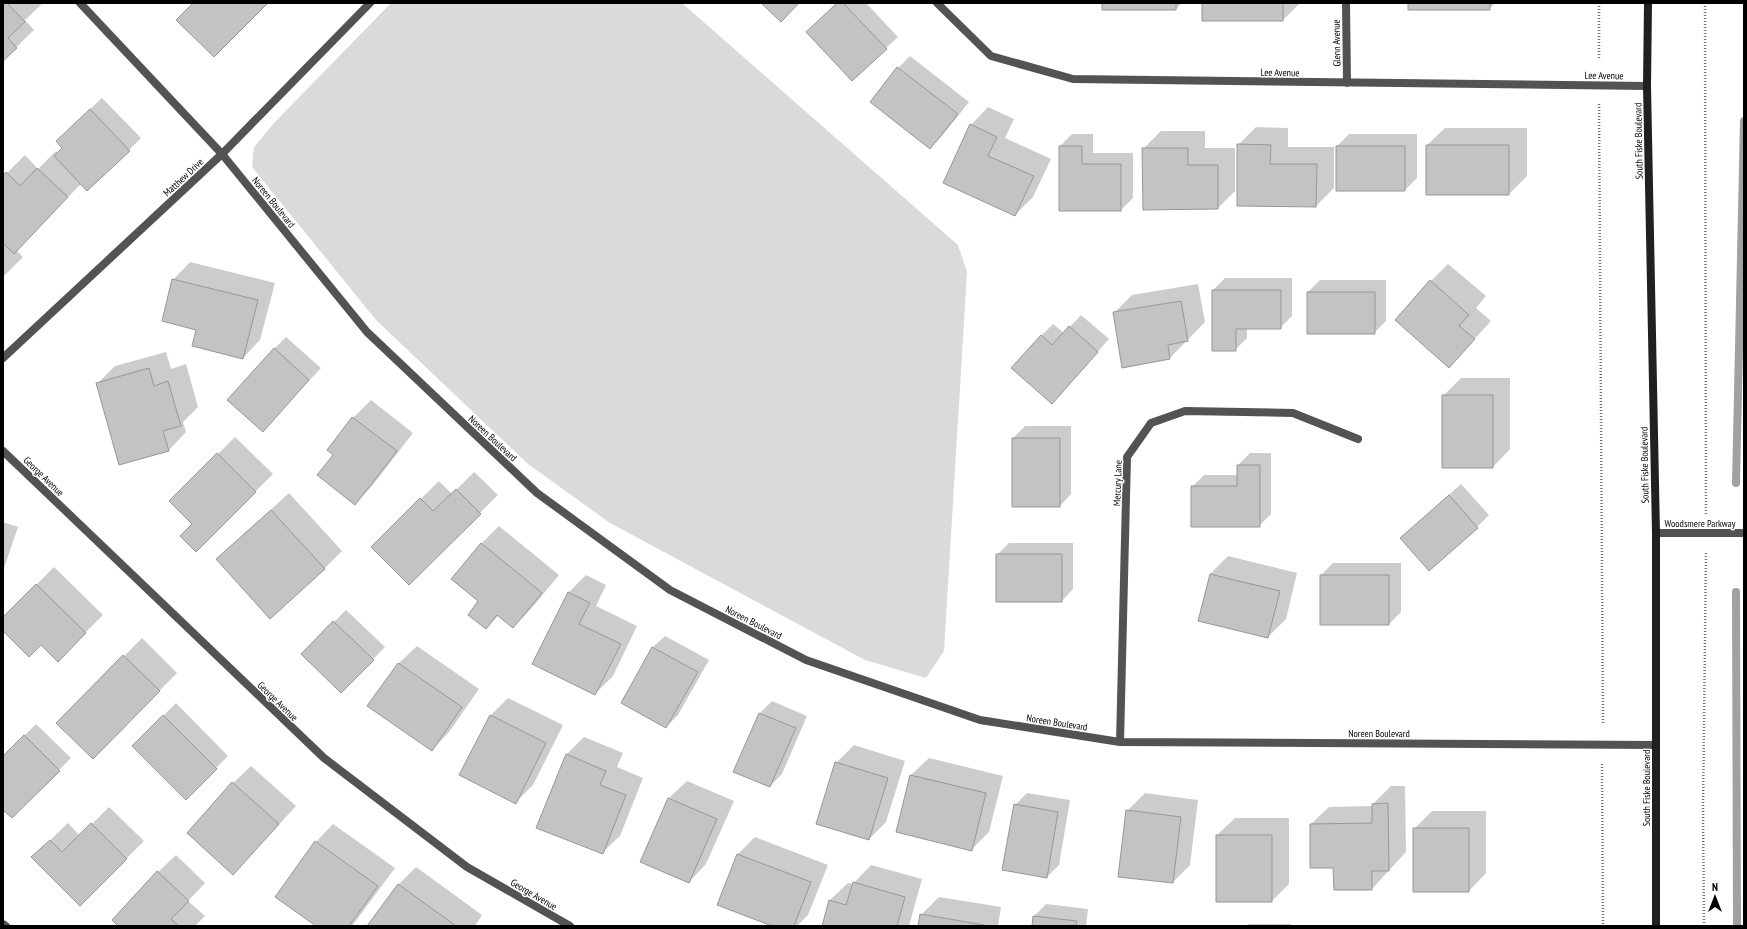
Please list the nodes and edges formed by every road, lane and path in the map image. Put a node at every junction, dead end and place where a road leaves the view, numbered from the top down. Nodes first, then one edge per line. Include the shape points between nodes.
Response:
1 (80, 3) edge
2 (370, 3) edge
3 (937, 3) edge
4 (1346, 3) edge
5 (1599, 3) edge
6 (1648, 3) edge
7 (1705, 3) edge
8 (1599, 58) dead end
9 (1347, 83) junction
10 (1647, 86) junction
11 (1599, 102) dead end
12 (222, 154) junction
13 (3, 358) edge
14 (1358, 438) dead end
15 (3, 451) edge
16 (1744, 533) edge
17 (1656, 534) junction
18 (1706, 534) junction
19 (1603, 725) dead end
20 (1120, 742) junction
21 (1656, 745) junction
22 (1602, 764) dead end
23 (3, 924) edge
24 (6, 926) edge
25 (570, 926) edge
26 (1603, 926) edge
27 (1656, 926) edge
28 (1704, 926) edge

1 - 12 street, Noreen Boulevard
2 - 12 street, Matthew Drive
3 - 9 street, Lee Avenue via 991,56 1073,79
4 - 9 street, Glenn Avenue
5 - 8 path
6 - 10 main road, South Fiske Boulevard
7 - 18 path
9 - 10 street, Lee Avenue
10 - 17 main road, South Fiske Boulevard
11 - 19 path
12 - 13 street, Matthew Drive
12 - 20 street, Noreen Boulevard via 366,332 537,493 670,590 806,660 980,720
14 - 20 street, Mercury Lane via 1293,413 1185,411 1151,423 1127,457
15 - 25 street, George Avenue via 324,758 467,867
16 - 18 street, Woodsmere Parkway
17 - 18 street, Woodsmere Parkway
17 - 21 main road, South Fiske Boulevard
18 - 28 path
20 - 21 street, Noreen Boulevard
21 - 27 main road, South Fiske Boulevard
22 - 26 path
23 - 24 street

